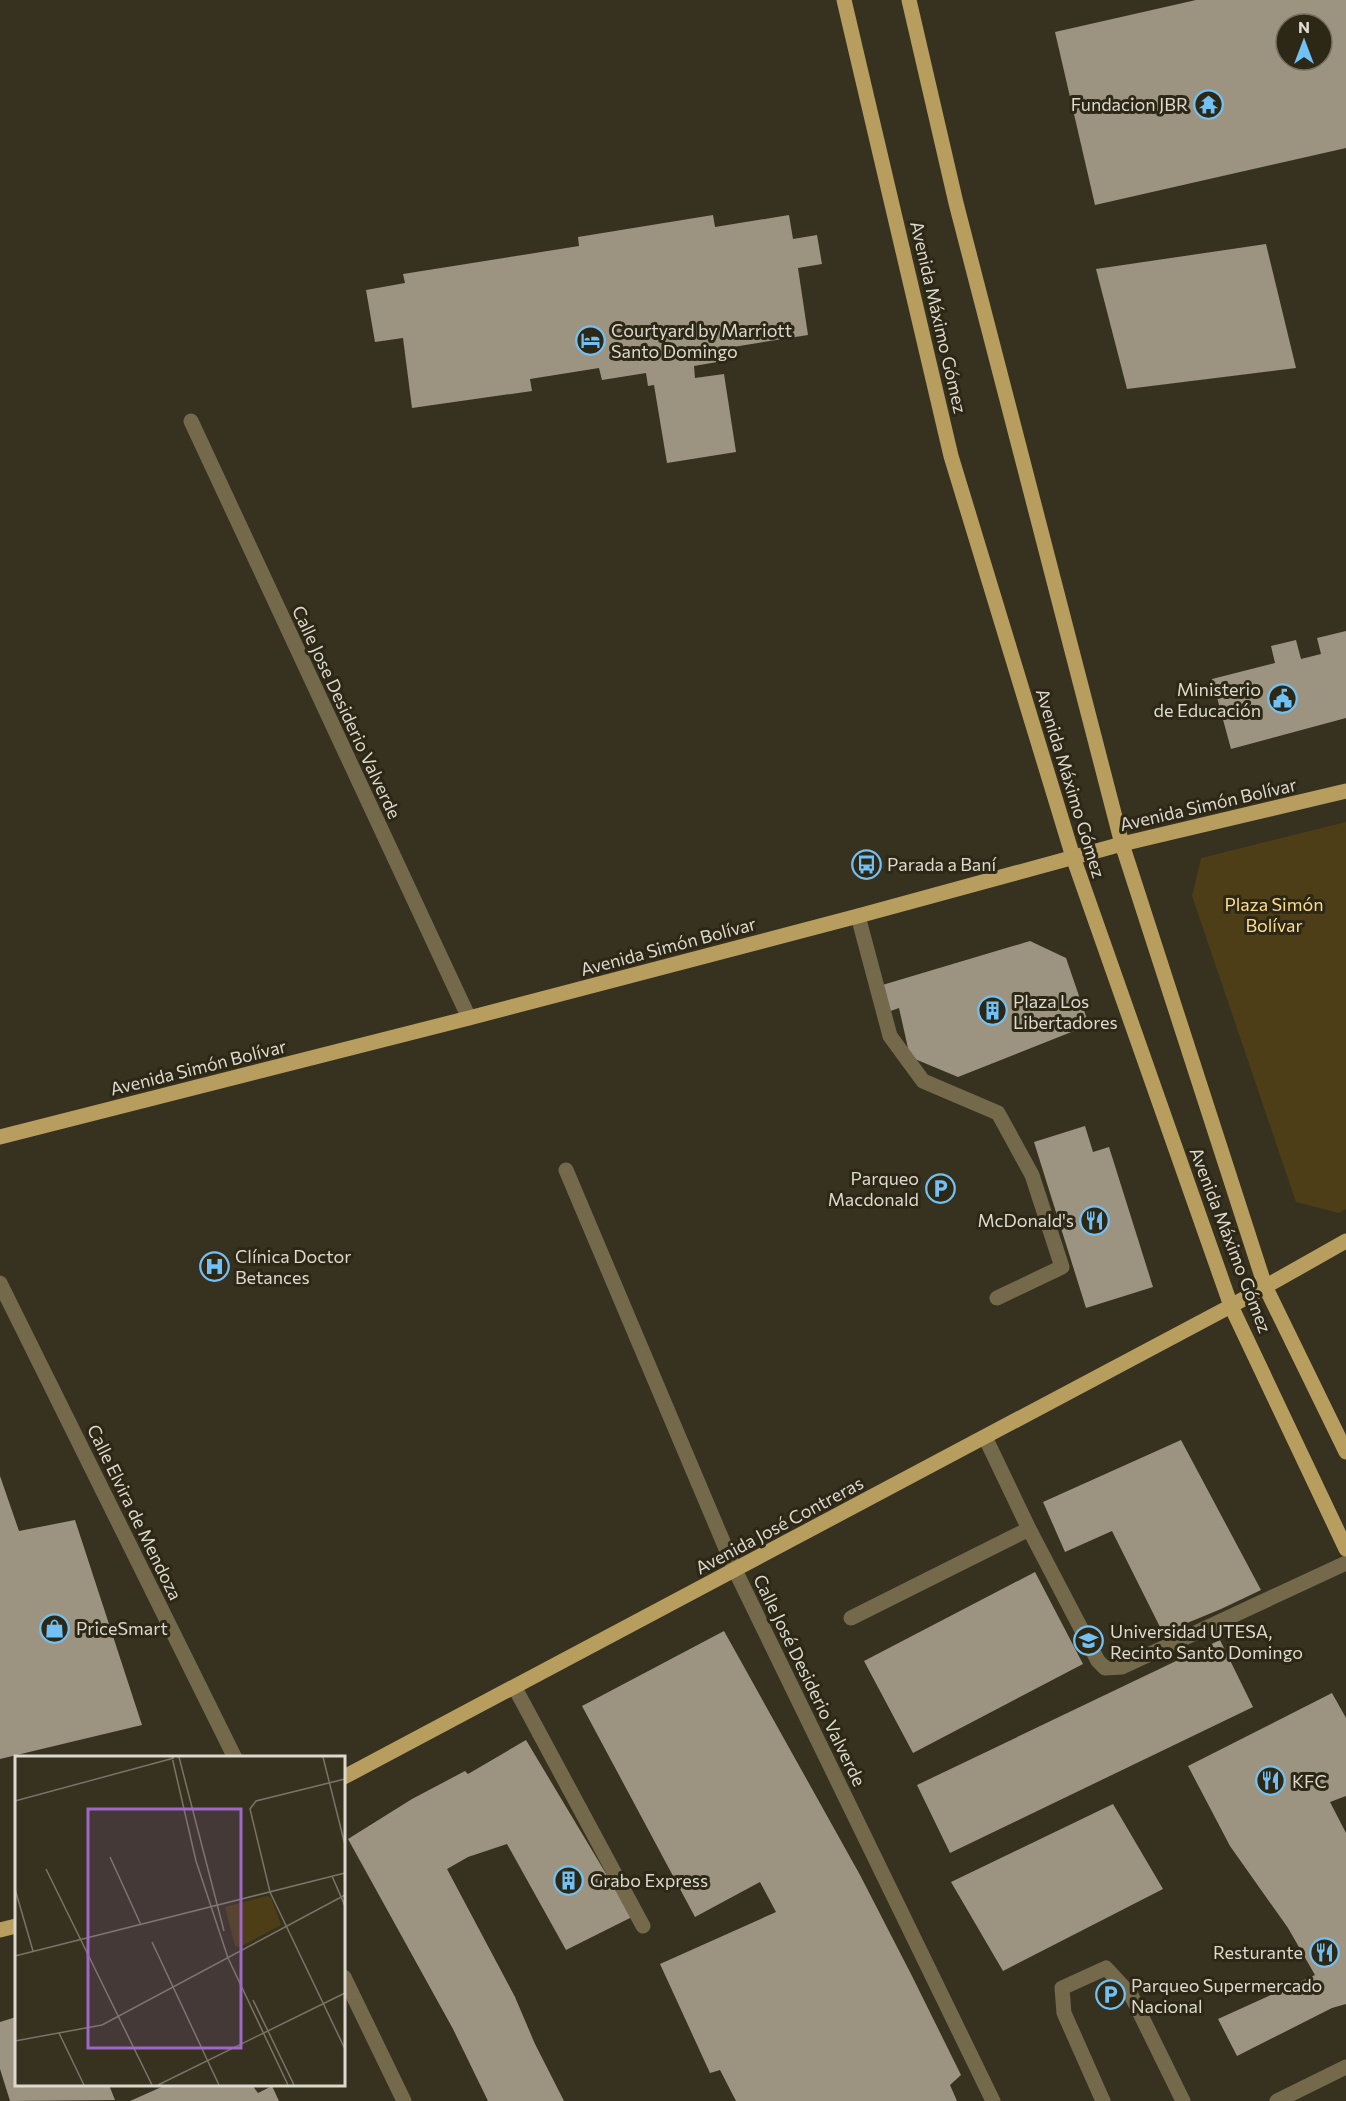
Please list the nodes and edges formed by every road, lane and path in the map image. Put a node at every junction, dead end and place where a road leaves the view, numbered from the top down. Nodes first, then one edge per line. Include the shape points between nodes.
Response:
1 (844, 0) edge
2 (909, 0) edge
3 (191, 422) dead end
4 (1346, 791) edge
5 (1122, 844) junction
6 (1073, 857) junction
7 (858, 916) junction
8 (469, 1018) junction
9 (0, 1137) edge
10 (566, 1170) dead end
11 (1346, 1241) edge
12 (0, 1283) edge
13 (1265, 1286) junction
14 (997, 1298) dead end
15 (1231, 1306) junction
16 (985, 1437) junction
17 (1346, 1452) edge
18 (1029, 1529) junction
19 (1346, 1549) edge
20 (1346, 1563) edge
21 (735, 1570) junction
22 (851, 1618) dead end
23 (515, 1688) junction
24 (235, 1756) edge
25 (345, 1776) edge
26 (15, 1926) edge
27 (643, 1926) dead end
28 (0, 1930) edge
29 (345, 1979) edge
30 (1346, 2067) edge
31 (404, 2101) edge
32 (993, 2101) edge
33 (1103, 2101) edge
34 (1183, 2101) edge
35 (1277, 2101) edge

1 - 6 main road, Avenida Máximo Gómez via 951,456
2 - 5 main road, Avenida Máximo Gómez via 959,214
3 - 8 street, Calle Jose Desiderio Valverde
4 - 5 main road, Avenida Simón Bolívar
5 - 6 main road, Avenida Simón Bolívar
5 - 13 main road, Avenida Máximo Gómez
6 - 7 main road, Avenida Simón Bolívar
6 - 15 main road, Avenida Máximo Gómez
7 - 8 main road, Avenida Simón Bolívar
7 - 14 street via 890,1036 923,1081 998,1113 1032,1175 1062,1267
8 - 9 main road, Avenida Simón Bolívar
10 - 21 street, Calle José Desiderio Valverde
11 - 13 main road
12 - 24 street, Calle Elvira de Mendoza
13 - 15 main road, Avenida José Contreras
13 - 17 main road, Avenida Máximo Gómez
15 - 16 main road, Avenida José Contreras
15 - 19 main road, Avenida Máximo Gómez
16 - 18 street
16 - 21 main road, Avenida José Contreras
18 - 20 street via 1105,1668 1122,1667
18 - 22 street
21 - 23 main road, Avenida José Contreras
21 - 32 street, Calle José Desiderio Valverde
23 - 25 main road, Avenida José Contreras
23 - 27 street
26 - 28 main road
29 - 31 street
30 - 35 street
33 - 34 street via 1064,2013 1062,1988 1106,1968 1131,1995

